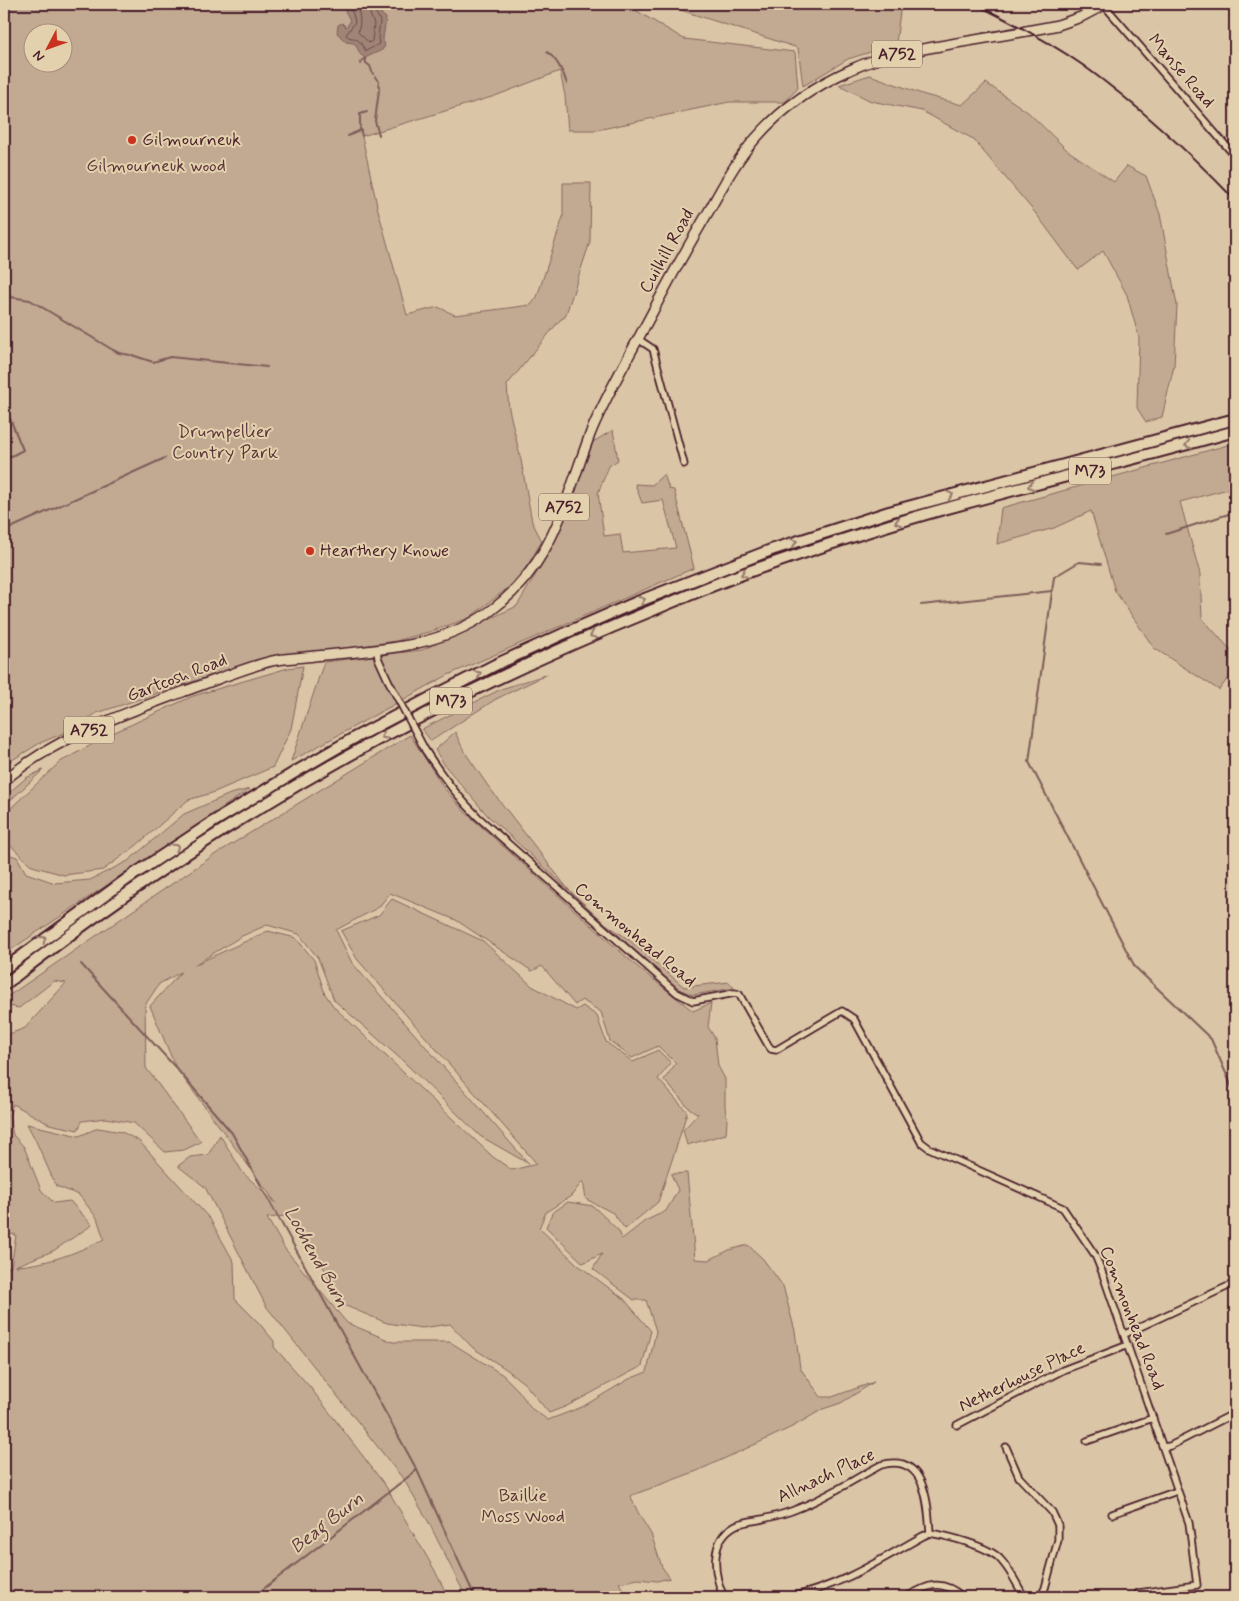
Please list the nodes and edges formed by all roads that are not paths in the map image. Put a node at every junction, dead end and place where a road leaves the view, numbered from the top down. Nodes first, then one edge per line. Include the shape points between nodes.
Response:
1 (1105, 5) edge
2 (1235, 156) edge
3 (638, 339) junction
4 (1235, 418) edge
5 (1235, 431) edge
6 (684, 464) dead end
7 (376, 649) junction
8 (4, 781) edge
9 (4, 969) edge
10 (4, 986) edge
11 (1235, 1283) edge
12 (1124, 1334) junction
13 (1128, 1345) junction
14 (1235, 1414) edge
15 (1153, 1418) junction
16 (957, 1425) dead end
17 (1087, 1441) dead end
18 (1006, 1447) dead end
19 (1163, 1447) junction
20 (1177, 1491) junction
21 (1112, 1514) dead end
22 (930, 1533) junction
23 (1138, 1592) dead end
24 (724, 1597) edge
25 (790, 1597) edge
26 (906, 1597) edge
27 (963, 1597) edge
28 (1024, 1597) edge
29 (1038, 1597) edge

1 - 2 street, Manse Road
1 - 3 main road, Cuilhill Road / A752 via 1058,24 878,59 832,78 803,96 768,124 738,161
3 - 6 street via 653,350
3 - 7 main road, Cuilhill Road / A752 via 592,431 556,529 524,580 488,613 460,629 416,644
9 -> 4 highway, M73 via 130,877 288,776 432,697 563,634 771,550 880,515
5 -> 10 highway, M73 via 872,530 757,569 605,629 438,708 301,784 133,890
7 - 8 main road, Gartcosh Road / A752 via 273,660 222,678 76,736 21,766
7 - 12 street, Commonhead Road, bridge via 388,680 425,750 446,782 478,817 677,994 693,1001 739,994 771,1049 776,1050 842,1011 854,1019 921,1142 1063,1208 1095,1255
11 - 12 street
12 - 13 street, Commonhead Road
13 - 15 street, Commonhead Road
13 - 16 street, Netherhouse Place via 1063,1370
14 - 19 street
15 - 17 street
15 - 19 street, Commonhead Road
18 - 29 street via 1020,1477 1052,1512 1058,1525 1058,1540 1046,1583
19 - 20 street, Commonhead Road
20 - 21 street
20 - 23 street, Commonhead Road via 1191,1533 1197,1585
22 - 24 street, Allnach Place via 928,1499 917,1475 900,1463 881,1465 800,1508 734,1526 716,1550 716,1579
22 - 25 street via 822,1589
22 - 28 street via 993,1553 1006,1566
26 - 27 street via 936,1585

